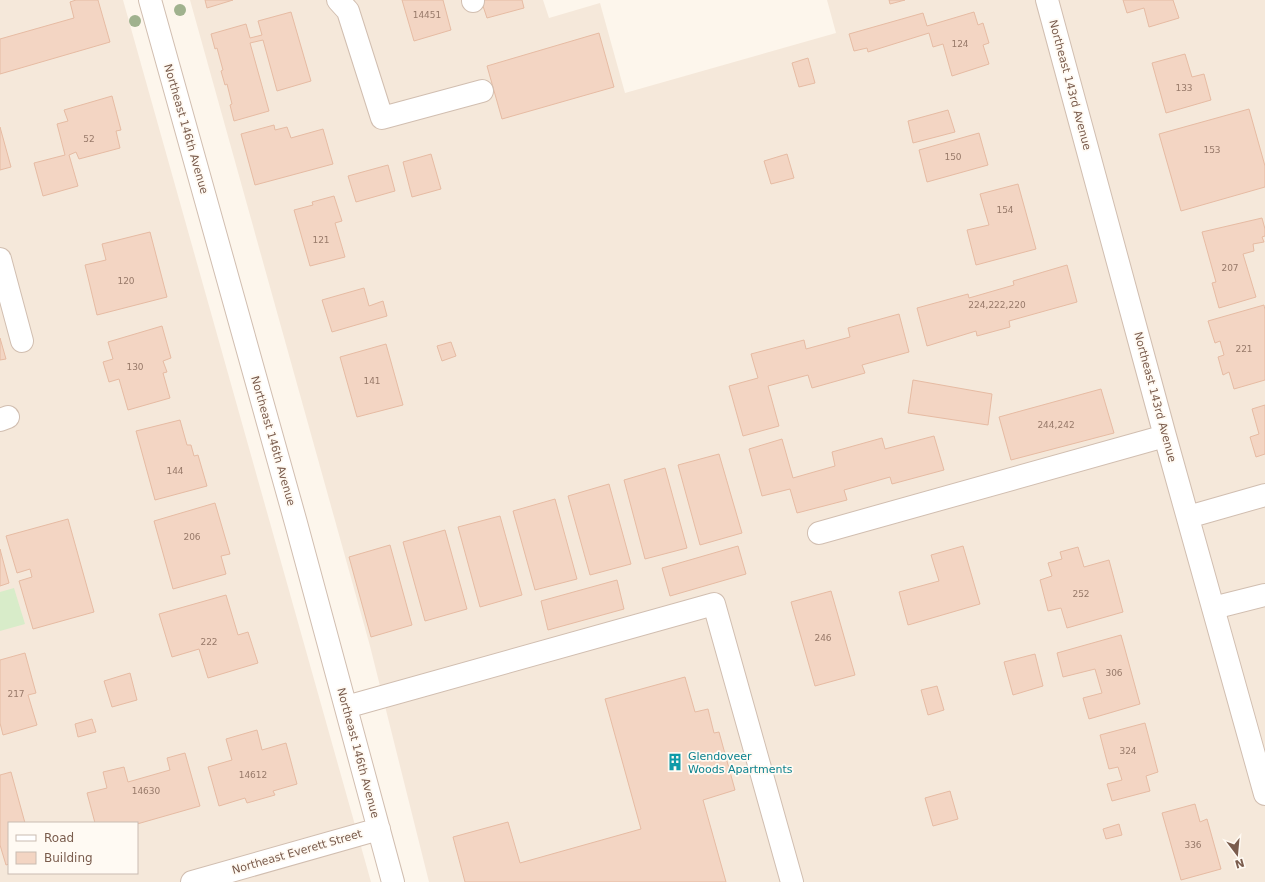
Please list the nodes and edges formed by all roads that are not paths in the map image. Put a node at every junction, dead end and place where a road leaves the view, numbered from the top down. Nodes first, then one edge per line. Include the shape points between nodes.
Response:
1 (150, 0) edge
2 (338, 0) edge
3 (1047, 0) edge
4 (482, 91) dead end
5 (0, 259) edge
6 (22, 341) dead end
7 (1165, 436) junction
8 (1265, 495) edge
9 (1188, 517) junction
10 (819, 533) dead end
11 (1265, 595) edge
12 (1213, 608) junction
13 (346, 707) junction
14 (1265, 794) edge
15 (379, 829) junction
16 (192, 882) edge
17 (393, 882) edge
18 (792, 882) edge

1 - 13 street, Northeast 146th Avenue
2 - 4 street via 348,11 382,118
3 - 7 street, Northeast 143rd Avenue
5 - 6 street
7 - 9 street, Northeast 143rd Avenue
7 - 10 street
8 - 9 street
9 - 12 street, Northeast 143rd Avenue
11 - 12 street
12 - 14 street, Northeast 143rd Avenue
13 - 15 street, Northeast 146th Avenue
13 - 18 street via 714,604
15 - 16 street, Northeast Everett Street
15 - 17 street, Northeast 146th Avenue

